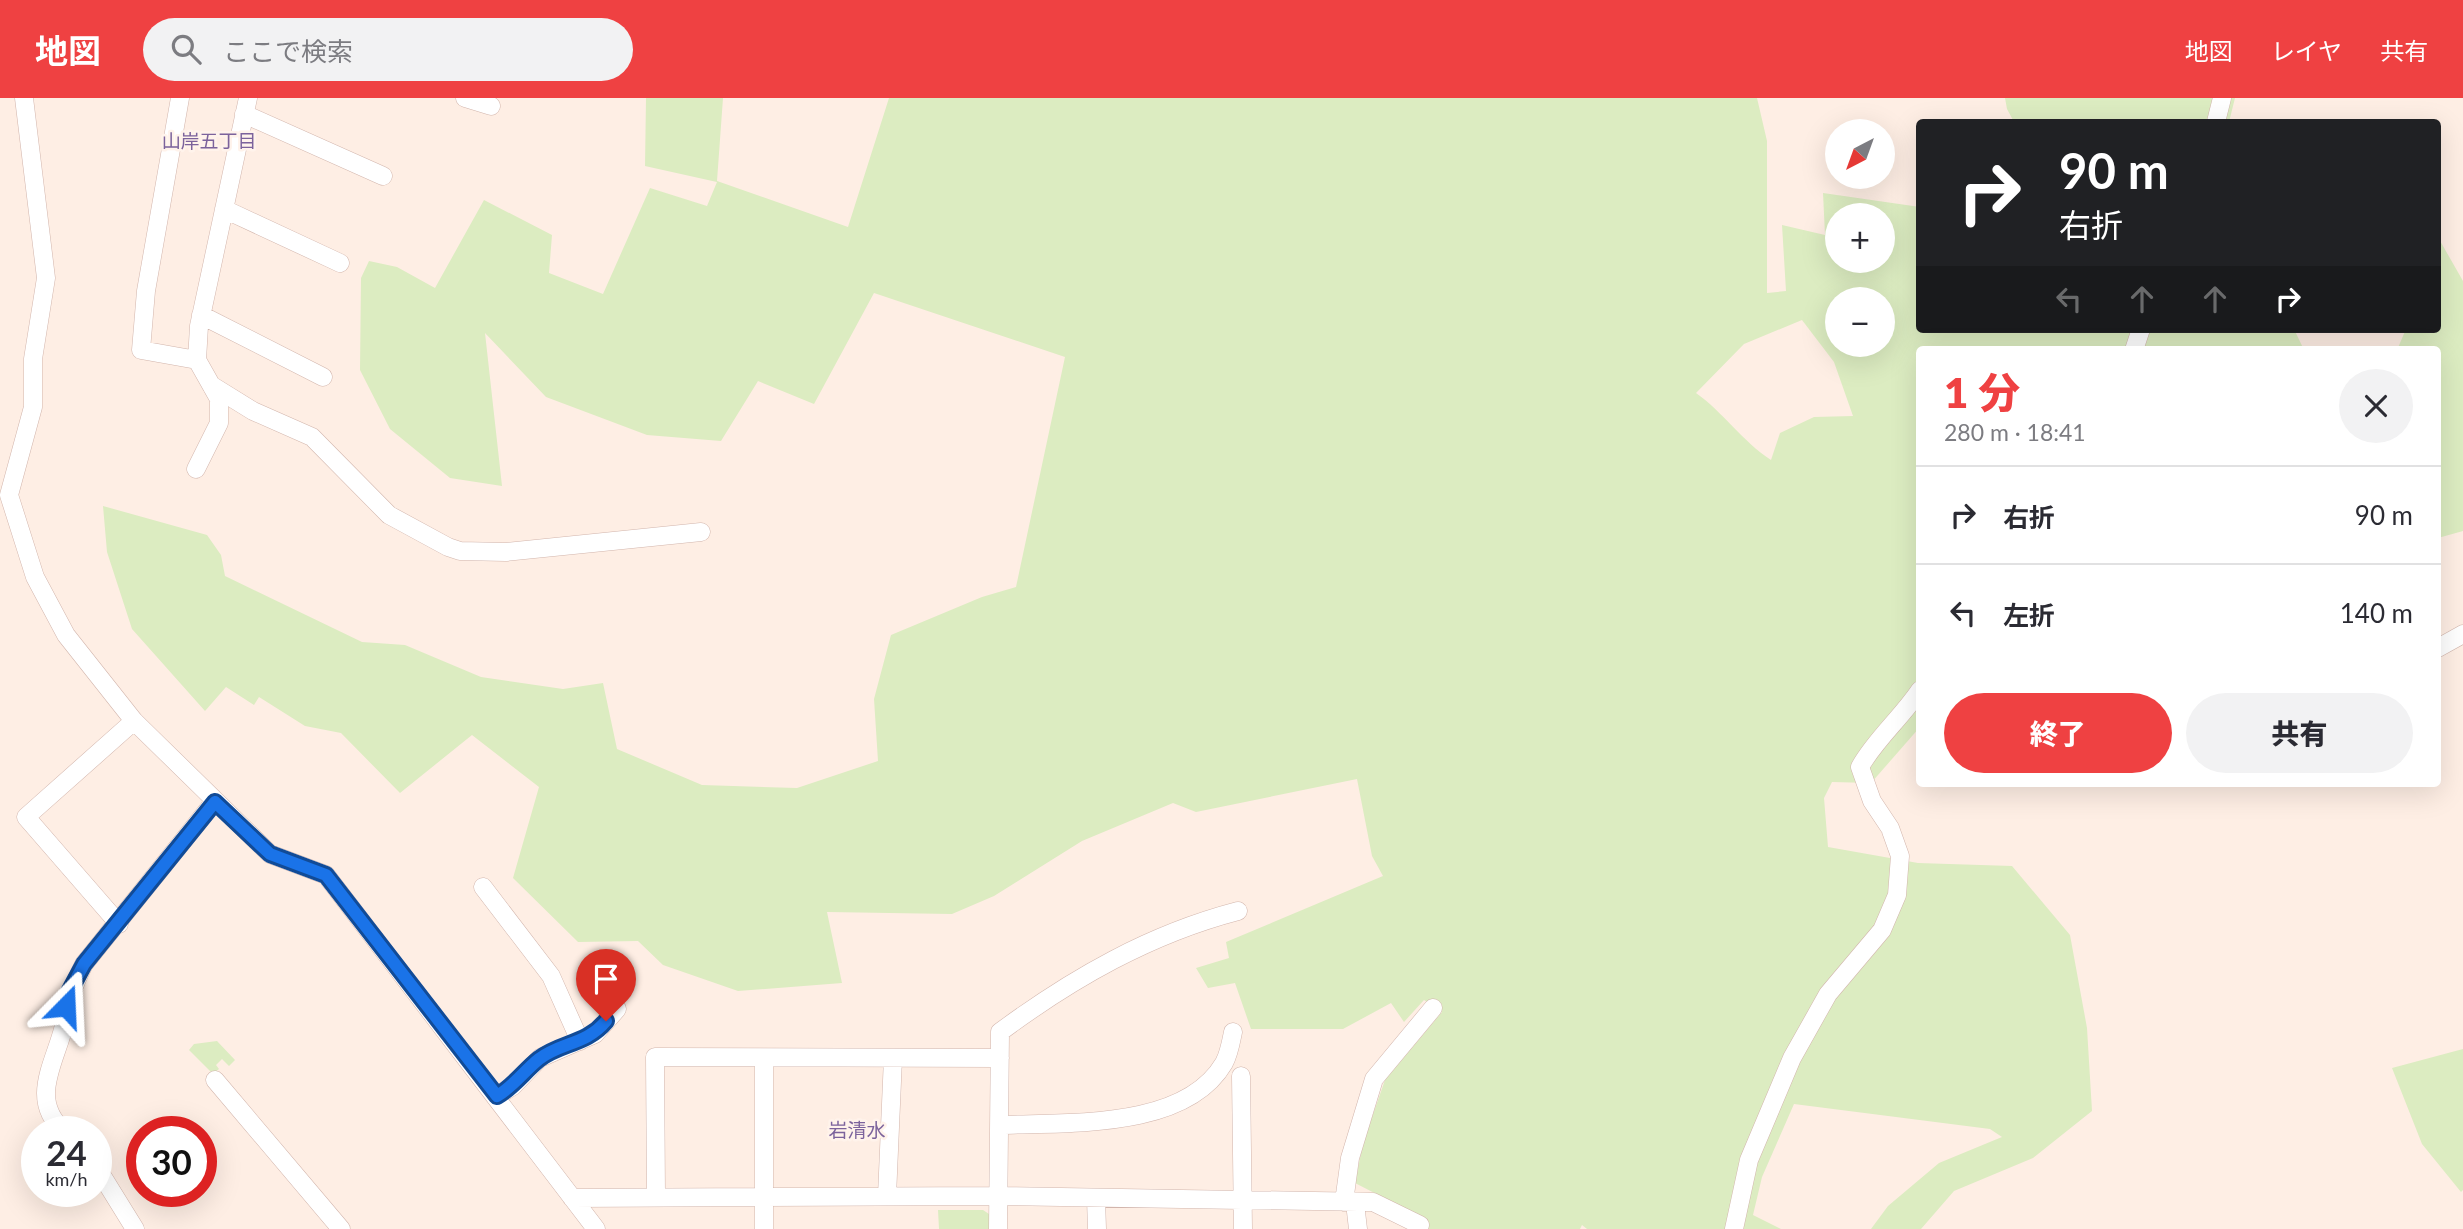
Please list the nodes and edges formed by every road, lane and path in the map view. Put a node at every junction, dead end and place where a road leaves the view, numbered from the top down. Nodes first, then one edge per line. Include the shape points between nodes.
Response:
1 (24, 98) edge
2 (180, 98) edge
3 (465, 98) edge
4 (2222, 98) edge
5 (246, 106) edge
6 (491, 106) dead end
7 (2217, 119) edge
8 (383, 176) dead end
9 (224, 209) junction
10 (340, 263) dead end
11 (201, 315) junction
12 (197, 360) junction
13 (323, 377) dead end
14 (211, 385) junction
15 (196, 469) dead end
16 (701, 532) dead end
17 (2463, 634) edge
18 (2441, 646) edge
19 (1916, 696) edge
20 (134, 721) junction
21 (215, 802) junction
22 (483, 887) dead end
23 (1238, 911) dead end
24 (119, 924) junction
25 (1433, 1008) dead end
26 (617, 1009) dead end
27 (1234, 1032) dead end
28 (580, 1041) junction
29 (764, 1058) junction
30 (893, 1058) junction
31 (1000, 1058) junction
32 (1241, 1076) dead end
33 (215, 1080) dead end
34 (497, 1096) junction
35 (52, 1116) edge
36 (1001, 1125) junction
37 (112, 1192) edge
38 (656, 1196) junction
39 (764, 1196) junction
40 (887, 1196) junction
41 (998, 1196) junction
42 (572, 1198) junction
43 (1096, 1199) junction
44 (1243, 1200) junction
45 (1350, 1203) junction
46 (1420, 1225) dead end
47 (135, 1229) edge
48 (341, 1229) edge
49 (596, 1229) edge
50 (764, 1229) edge
51 (998, 1229) edge
52 (1097, 1229) edge
53 (1243, 1229) edge
54 (1358, 1229) edge
55 (1734, 1229) edge

1 - 20 street via 46,278 33,359 33,407 9,495 35,577 50,608 79,654
2 - 12 street via 146,291 141,350
3 - 6 street
4 - 7 street
5 - 8 street
5 - 9 street
9 - 10 street
9 - 11 street
11 - 12 street
11 - 13 street
12 - 14 street
14 - 15 street via 219,400 219,423
14 - 16 street via 253,411 312,438 389,515 460,551 506,552
17 - 18 street
19 - 55 street via 1860,767 1900,856 1897,895 1882,930 1828,994 1792,1058 1748,1160
20 - 21 street
20 - 24 street via 26,817
21 - 24 street via 127,908
21 - 34 street via 270,854 326,875
22 - 28 street via 551,976
23 - 31 street via 1163,935 1050,995 1000,1032
24 - 35 street via 84,964 69,992 65,1021 48,1069 46,1099
25 - 45 street via 1374,1079 1350,1158
26 - 28 street via 595,1034
27 - 36 street via 1224,1062 1186,1098 1127,1119
28 - 34 street via 540,1058
29 - 30 street
29 - 38 street via 655,1057
29 - 39 street
30 - 31 street
30 - 40 street
31 - 36 street
32 - 44 street
33 - 48 street
34 - 42 street
36 - 41 street
37 - 47 street
38 - 39 street
38 - 42 street
39 - 40 street
39 - 50 street
40 - 41 street
41 - 43 street
41 - 51 street
42 - 49 street
43 - 44 street
43 - 52 street
44 - 45 street
44 - 53 street
45 - 46 street via 1373,1202
45 - 54 street

